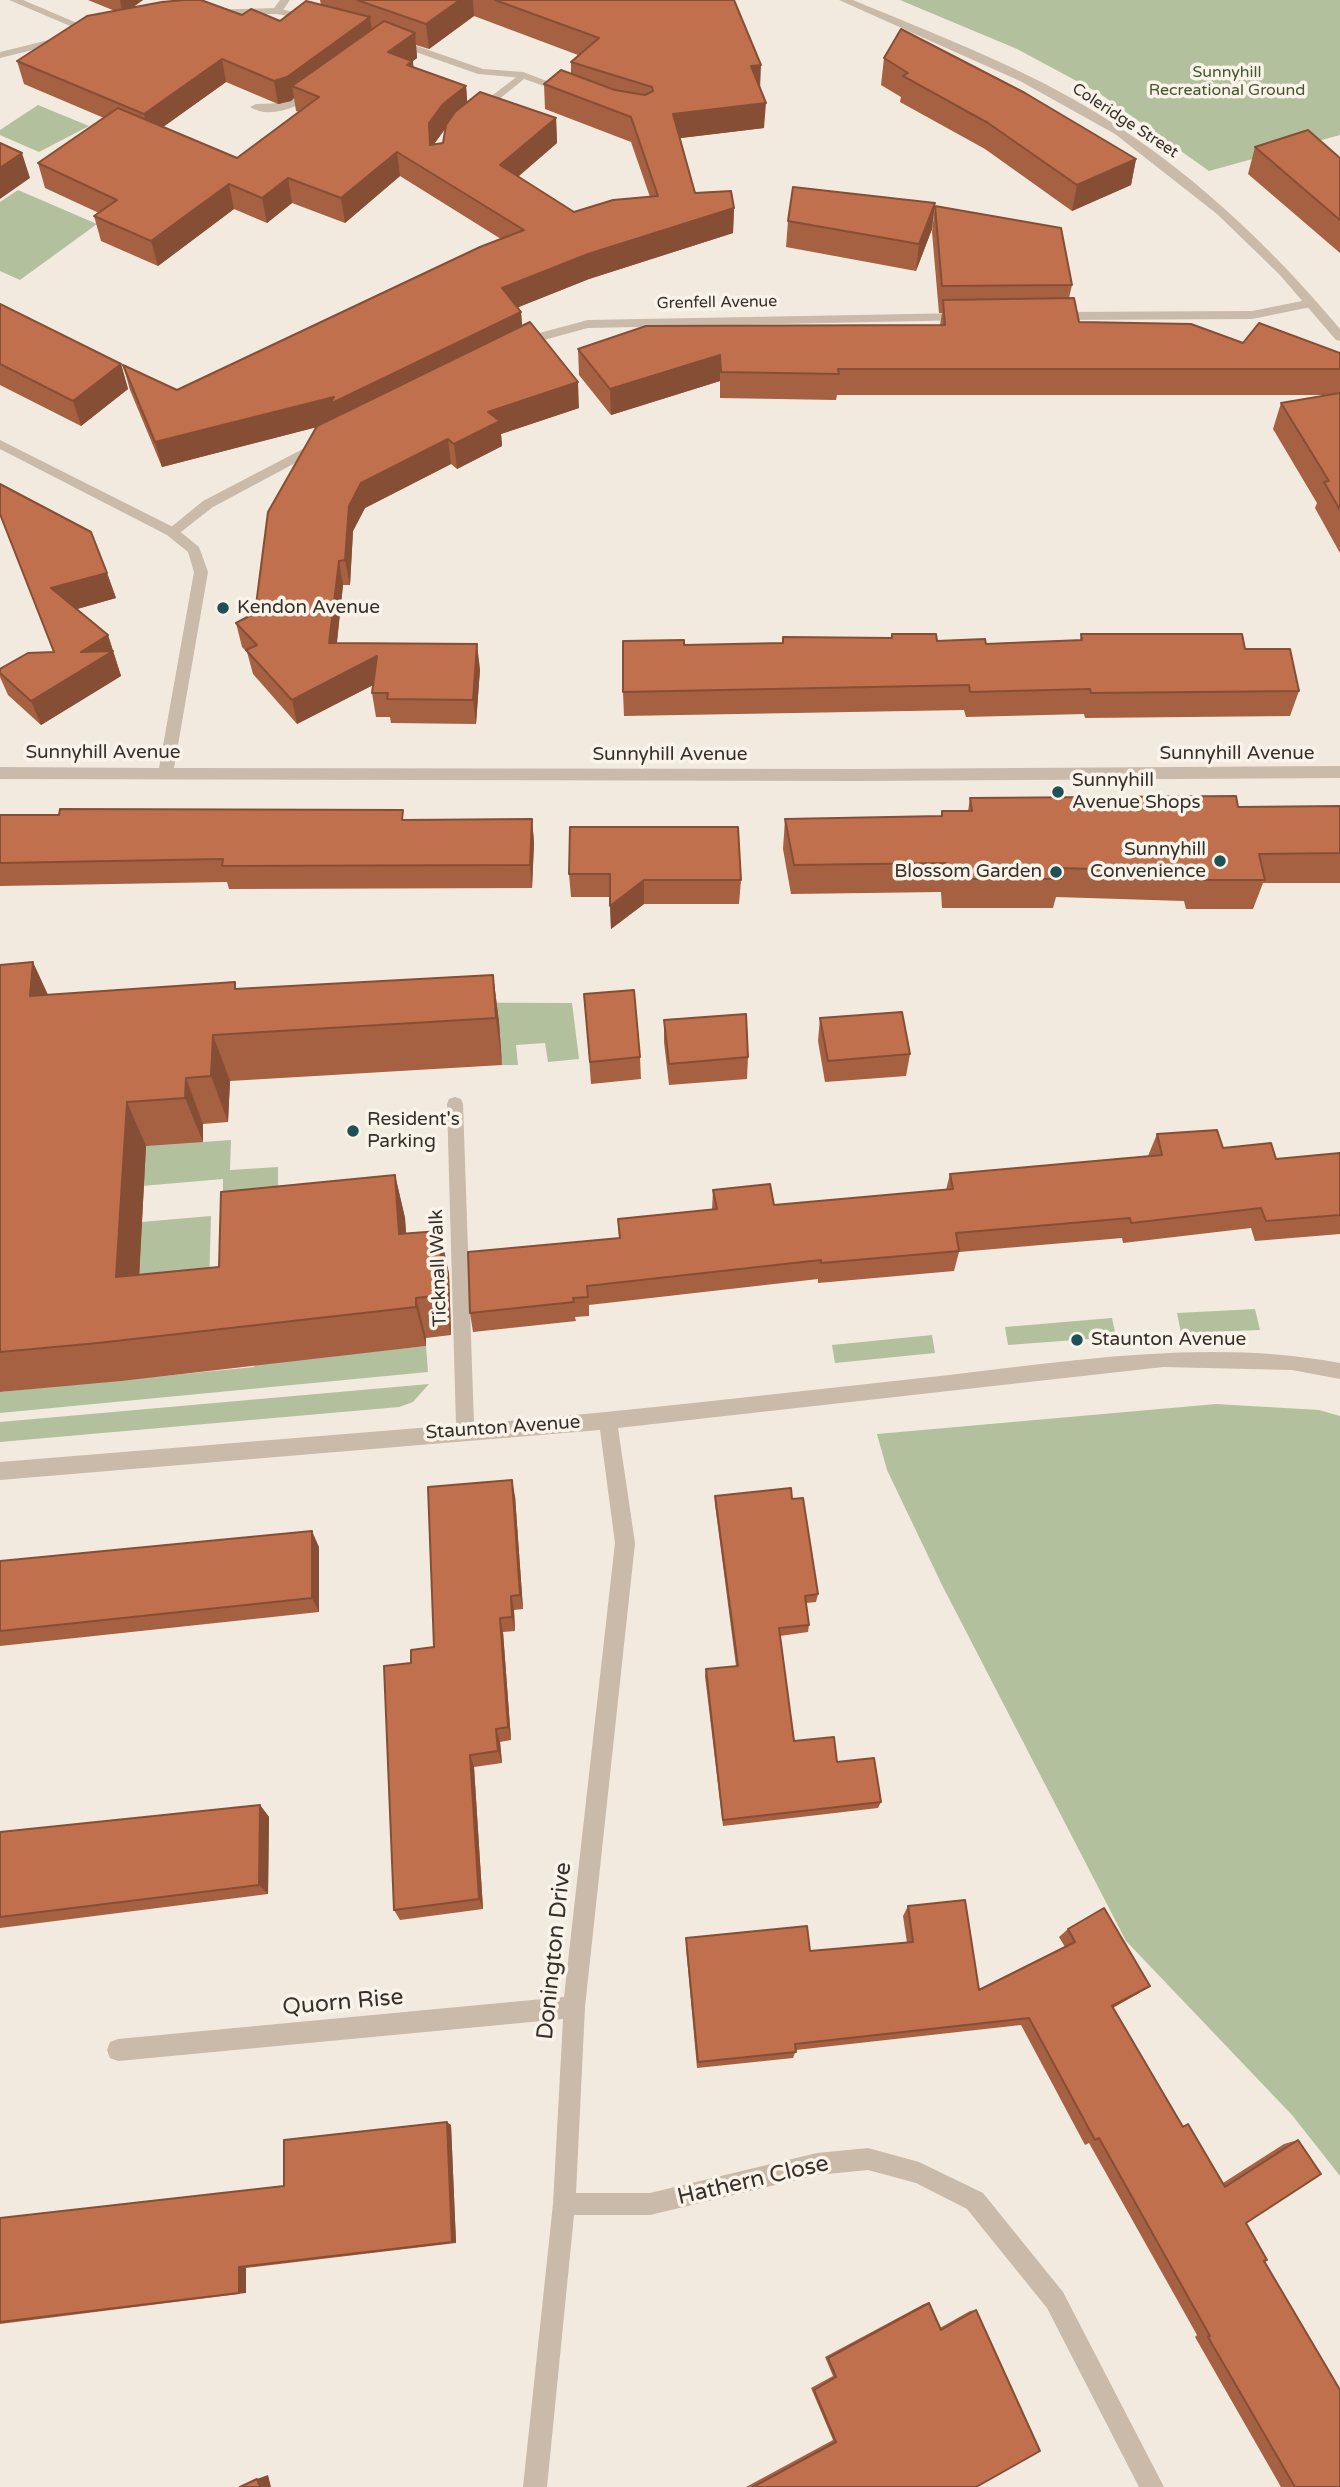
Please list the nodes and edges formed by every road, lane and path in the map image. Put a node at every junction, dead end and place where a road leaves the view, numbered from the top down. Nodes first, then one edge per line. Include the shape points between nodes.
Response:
1 (14, 0) edge
2 (285, 0) edge
3 (844, 0) edge
4 (277, 11) junction
5 (191, 14) edge
6 (322, 19) edge
7 (380, 40) edge
8 (0, 55) edge
9 (523, 75) junction
10 (326, 83) edge
11 (584, 97) edge
12 (256, 107) dead end
13 (471, 117) edge
14 (1312, 303) junction
15 (982, 317) edge
16 (1037, 317) edge
17 (1340, 337) edge
18 (511, 350) edge
19 (336, 436) edge
20 (0, 444) edge
21 (172, 532) junction
22 (166, 772) junction
23 (1340, 772) edge
24 (0, 773) edge
25 (455, 1104) dead end
26 (1340, 1371) edge
27 (608, 1421) junction
28 (465, 1430) junction
29 (0, 1471) edge
30 (574, 2007) junction
31 (118, 2050) dead end
32 (564, 2204) junction
33 (535, 2487) edge
34 (1152, 2487) edge

1 - 8 street via 99,31
2 - 4 street
3 - 14 street, Coleridge Street via 1031,82 1138,145 1247,233
4 - 5 street
4 - 6 street
7 - 9 street via 482,72
9 - 11 street
9 - 13 street
10 - 12 street via 296,105 277,111
14 - 16 street via 1252,315
14 - 17 street, Coleridge Street
15 - 18 street, Grenfell Avenue via 587,324
19 - 21 street via 208,504
20 - 21 street
21 - 22 street via 194,550 201,572
22 - 23 street, Sunnyhill Avenue
22 - 24 street, Sunnyhill Avenue
25 - 28 street, Ticknall Walk
26 - 27 street, Staunton Avenue via 1292,1362 1163,1359
27 - 28 street, Staunton Avenue
27 - 30 street, Donington Drive via 625,1543
28 - 29 street, Staunton Avenue
30 - 31 street, Quorn Rise
30 - 32 street, Donington Drive
32 - 33 street, Donington Drive
32 - 34 street, Hathern Close via 650,2204 817,2164 868,2159 919,2173 975,2201 1055,2300

